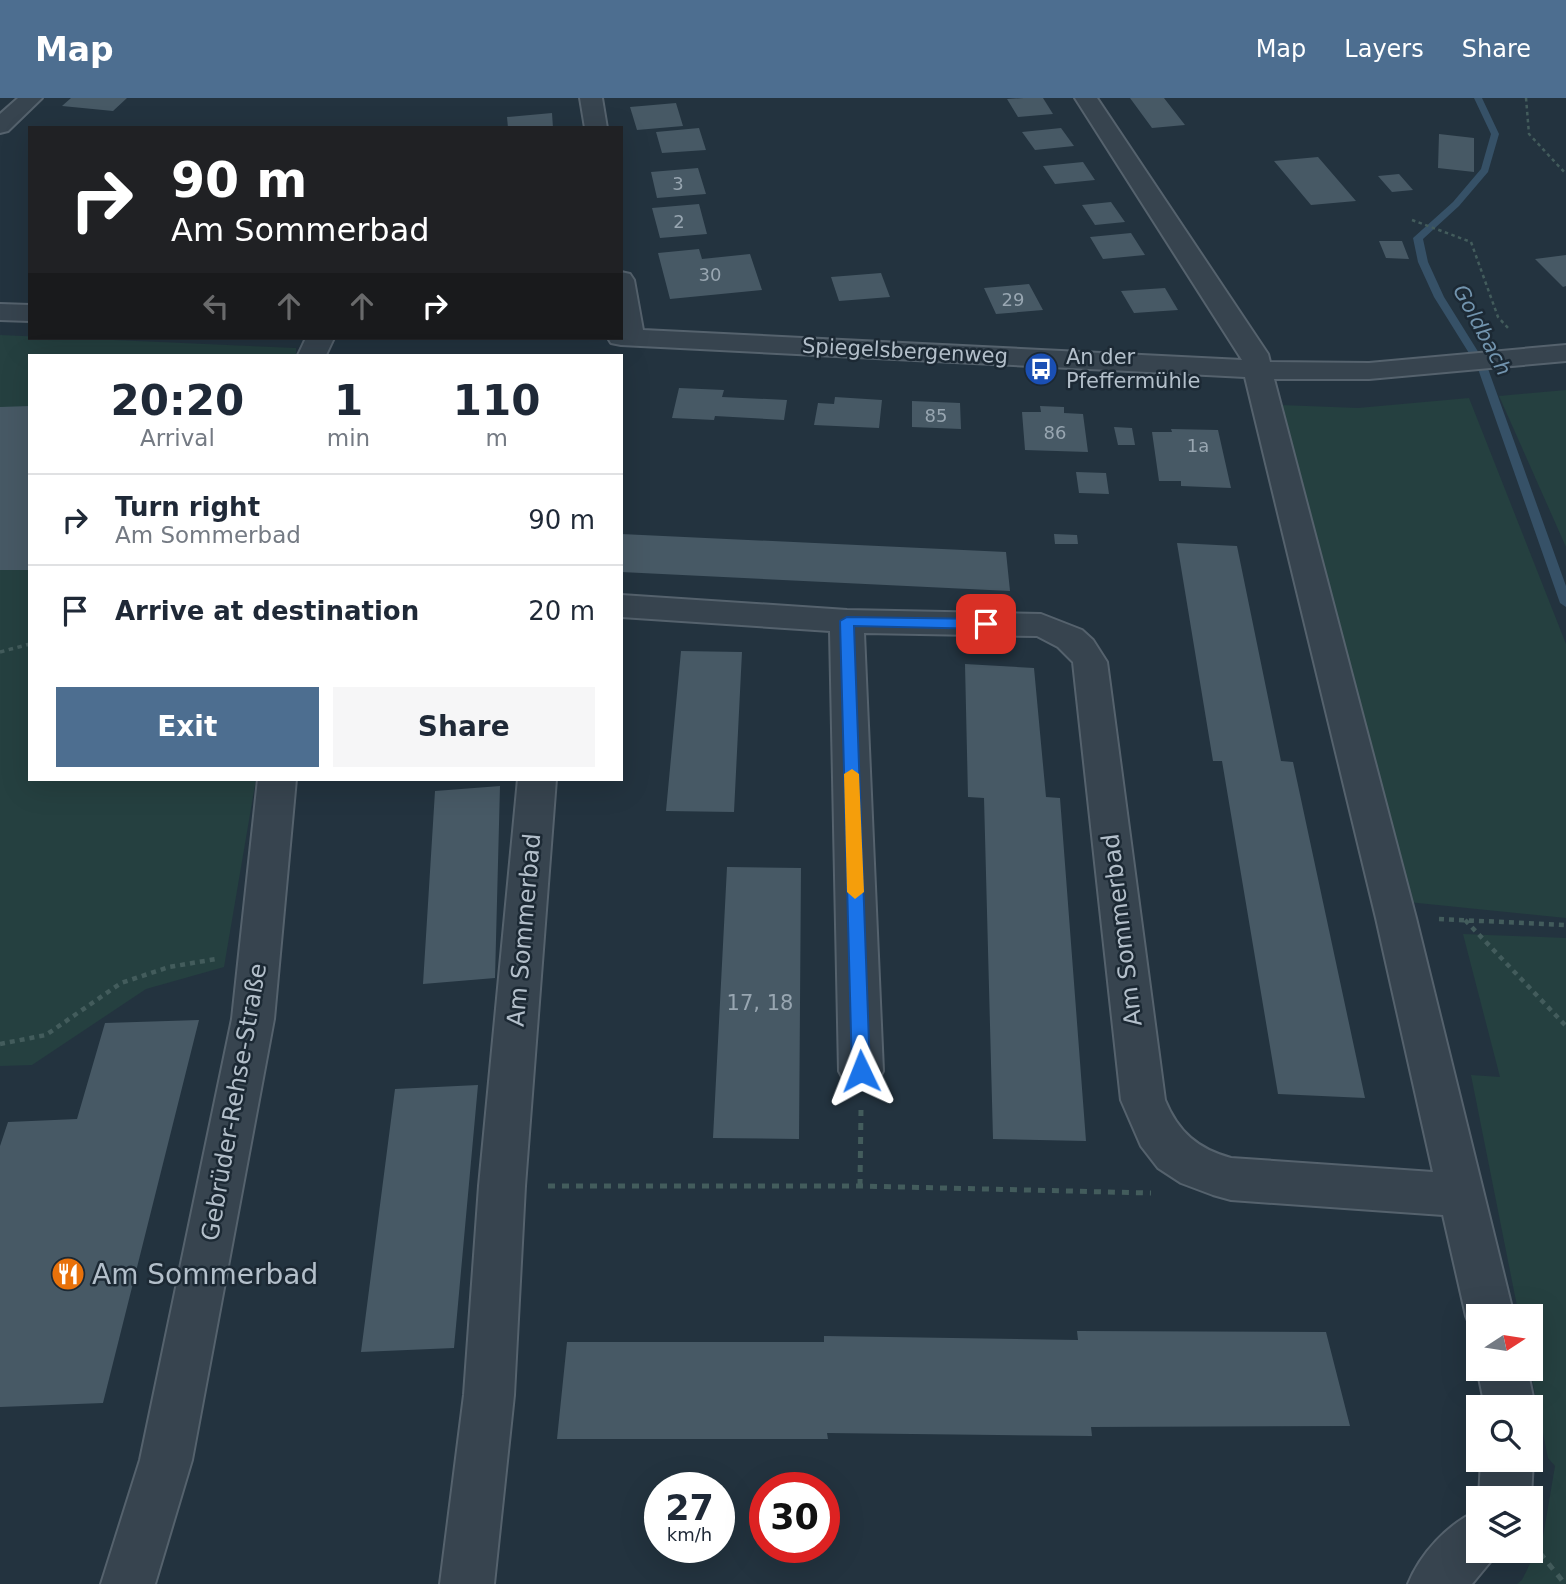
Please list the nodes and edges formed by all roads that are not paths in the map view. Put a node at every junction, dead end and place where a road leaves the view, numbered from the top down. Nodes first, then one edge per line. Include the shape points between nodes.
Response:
1 (31, 98) edge
2 (591, 98) edge
3 (1086, 98) edge
4 (0, 126) edge
5 (596, 126) edge
6 (623, 303) edge
7 (0, 312) edge
8 (28, 313) edge
9 (626, 337) edge
10 (1566, 353) edge
11 (1258, 370) junction
12 (623, 606) edge
13 (847, 621) junction
14 (276, 781) edge
15 (537, 781) edge
16 (861, 1071) road end
17 (1461, 1195) junction
18 (1487, 1304) edge
19 (1466, 1551) edge
20 (128, 1584) edge
21 (467, 1584) edge
22 (1435, 1584) edge

1 - 4 street
2 - 5 street
3 - 11 street via 1239,328
6 - 9 street
7 - 8 street
9 - 11 street, Spiegelsbergenweg
10 - 11 street, Spiegelsbergenweg via 1369,372
11 - 17 street
12 - 13 street, Am Sommerbad
13 - 16 street
13 - 17 street, Am Sommerbad via 1041,625 1082,647 1090,662 1143,1100 1154,1129 1170,1152 1209,1174 1231,1179
14 - 20 street, Gebrüder-Rehse-Straße via 253,1019 166,1460
15 - 21 street, Am Sommerbad via 489,1395
17 - 18 street
19 - 22 street

